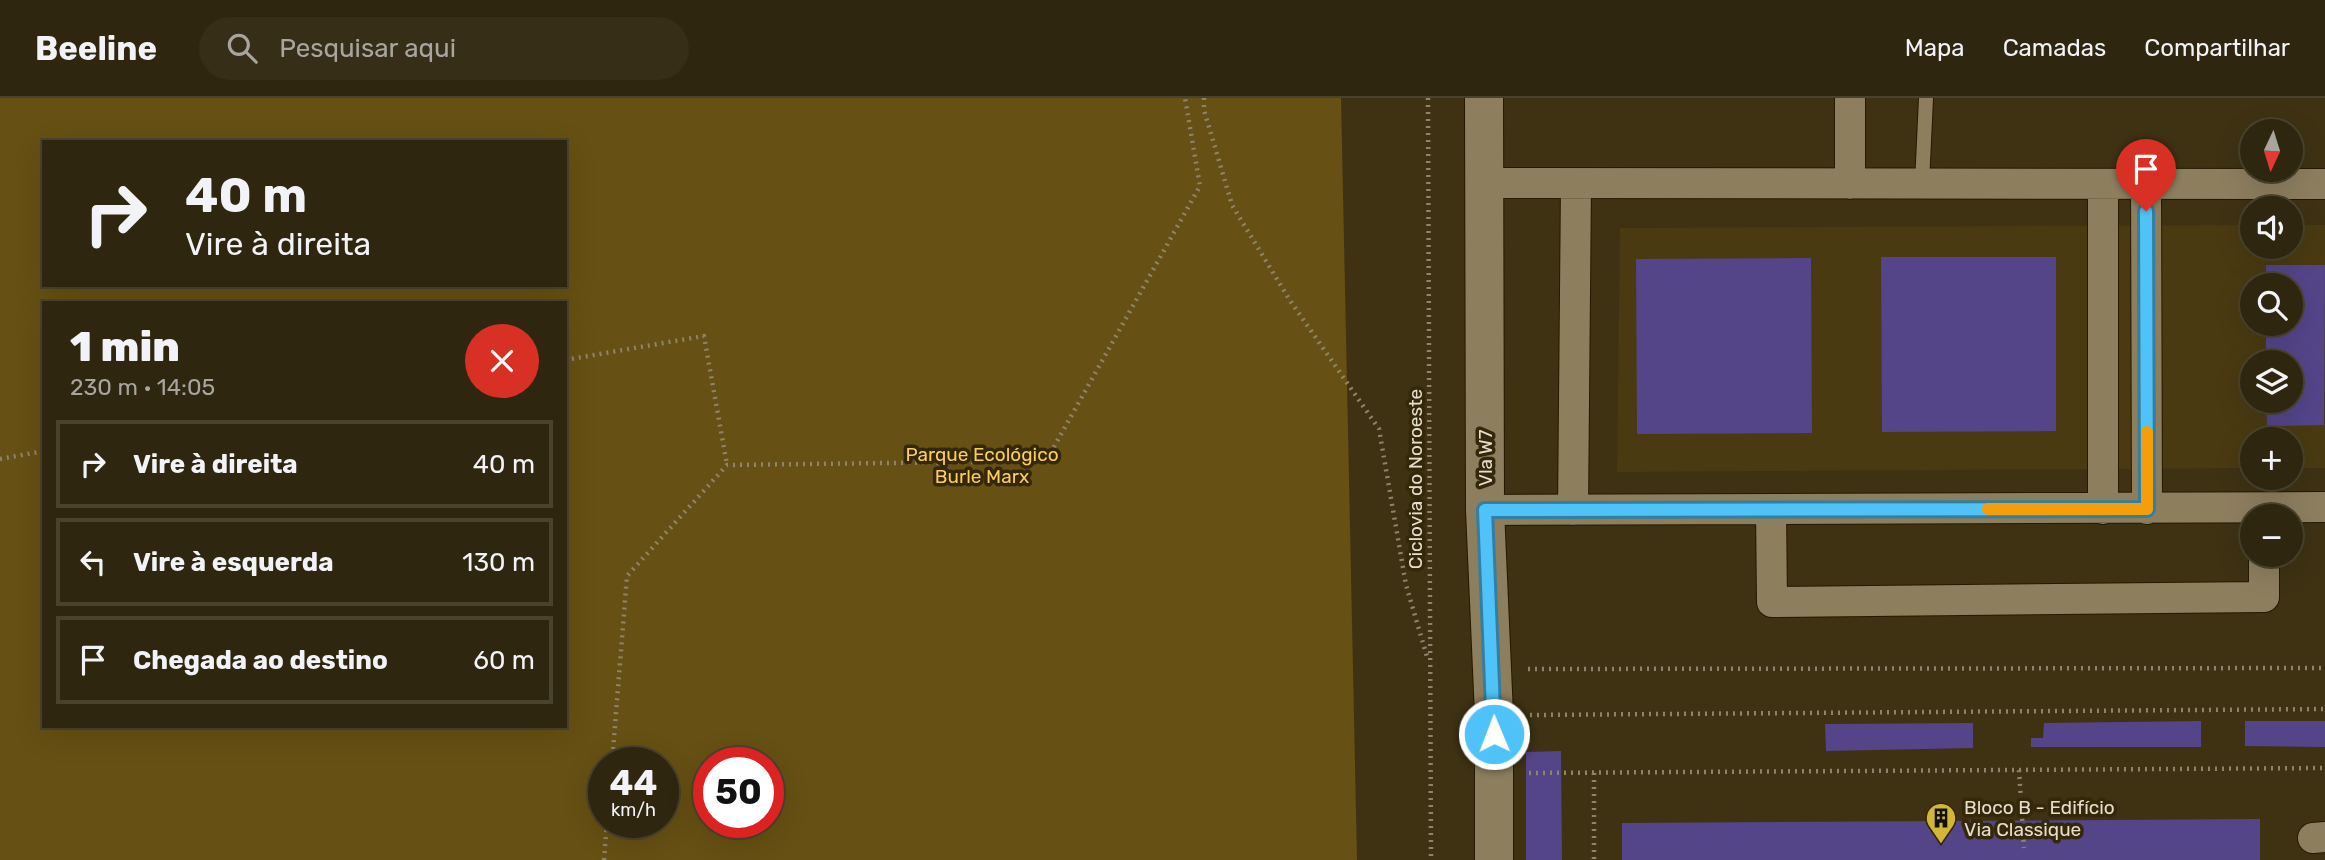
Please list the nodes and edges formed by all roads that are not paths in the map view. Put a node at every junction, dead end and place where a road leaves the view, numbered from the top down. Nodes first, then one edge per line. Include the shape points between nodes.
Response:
1 (1484, 98) edge
2 (1850, 98) edge
3 (1926, 98) edge
4 (1484, 183) junction
5 (1576, 184) junction
6 (1850, 184) junction
7 (1922, 184) junction
8 (2103, 184) junction
9 (2146, 184) junction
10 (2325, 184) edge
11 (2325, 507) edge
12 (2303, 508) edge
13 (1771, 509) junction
14 (2103, 509) junction
15 (2147, 509) junction
16 (1485, 510) junction
17 (1573, 510) junction
18 (2240, 511) edge
19 (2264, 567) edge
20 (1494, 860) edge

1 - 4 main road, Vla W7
2 - 6 street
3 - 7 lane
4 - 5 street
4 - 16 main road, Vla W7
5 - 6 street
5 - 17 street
6 - 7 street
7 - 8 street
8 - 9 street
8 - 14 street
9 - 10 street
9 - 15 street
11 - 12 street
13 - 14 street
13 - 17 street
13 - 19 street via 1772,602 2264,597
14 - 15 street
15 - 18 street
16 - 17 street
16 - 20 main road, Vla W7 via 1494,715

